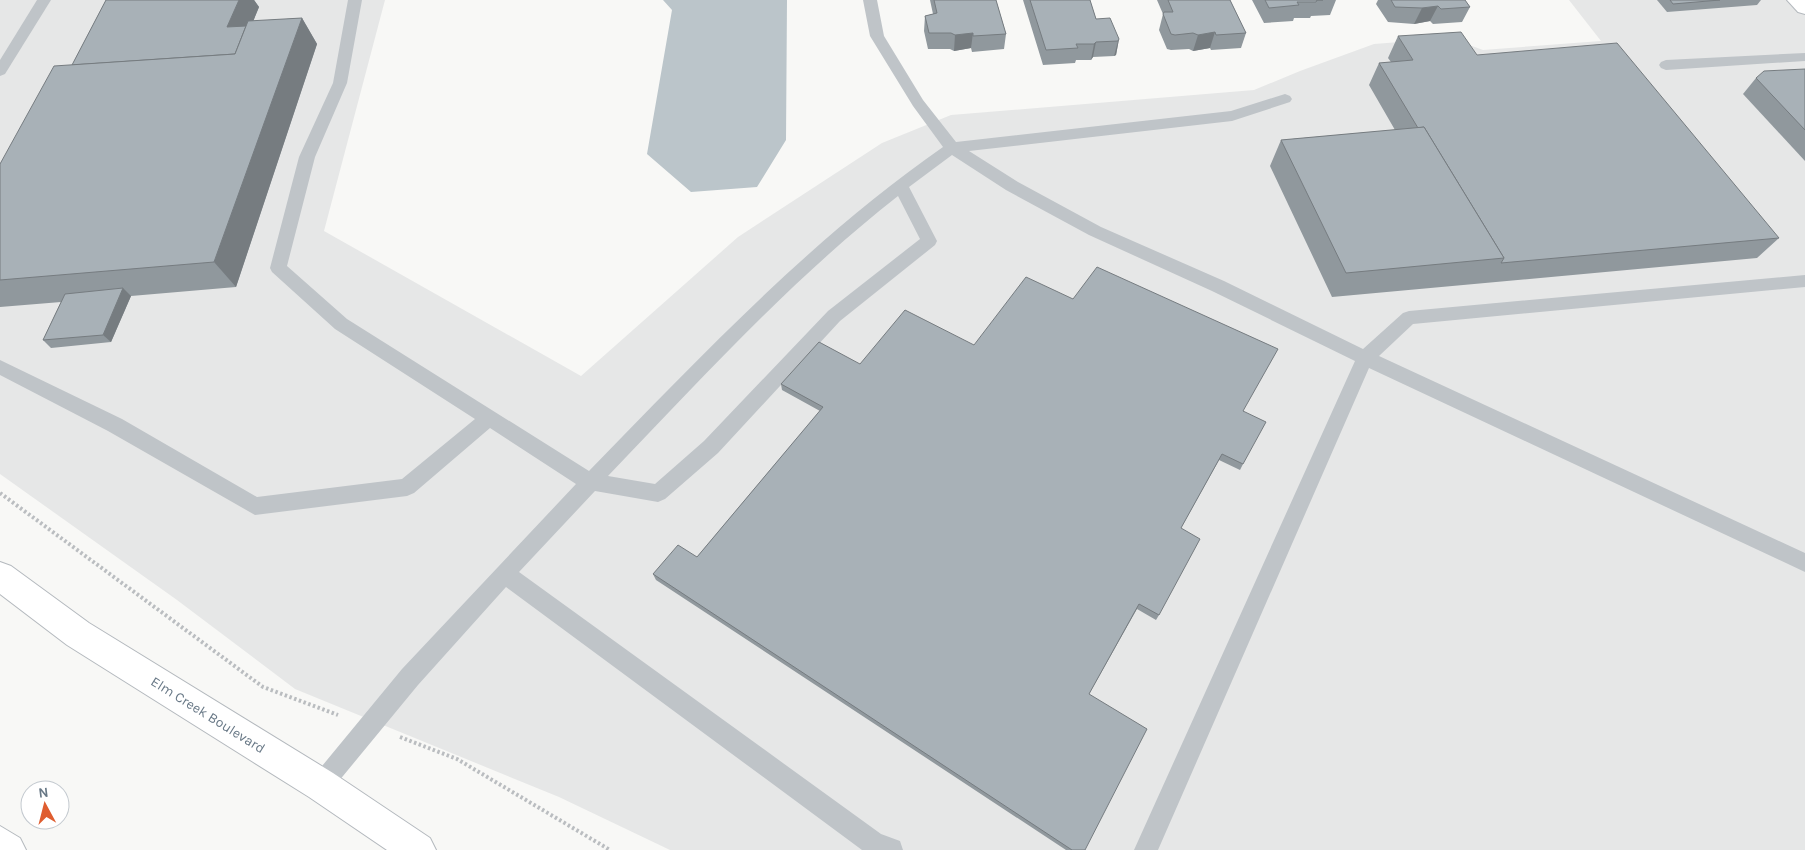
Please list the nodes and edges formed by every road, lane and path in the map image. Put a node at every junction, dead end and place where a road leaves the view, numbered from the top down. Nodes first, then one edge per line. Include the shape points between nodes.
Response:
1 (44, 0) edge
2 (355, 0) edge
3 (870, 0) edge
4 (1797, 0) edge
5 (1805, 8) edge
6 (1805, 57) edge
7 (1666, 65) dead end
8 (0, 70) edge
9 (1285, 98) dead end
10 (952, 148) junction
11 (900, 185) junction
12 (1805, 281) edge
13 (1365, 358) junction
14 (0, 366) edge
15 (489, 418) junction
16 (590, 482) junction
17 (0, 494) edge
18 (1805, 562) edge
19 (505, 574) junction
20 (0, 576) edge
21 (370, 726) junction
22 (321, 785) junction
23 (0, 844) edge
24 (8, 850) edge
25 (418, 850) edge
26 (610, 850) edge
27 (891, 850) edge
28 (1146, 850) edge

1 - 8 lane
2 - 15 lane via 340,83 307,157 278,268 341,324
3 - 10 lane via 877,36 918,103
4 - 5 main road
6 - 7 lane
9 - 10 lane via 1232,116
10 - 11 lane
10 - 13 lane via 1095,232 1218,286
11 - 16 lane via 745,323
11 - 16 lane via 929,241 834,316 711,447 658,493
12 - 13 lane via 1409,318
13 - 18 lane
13 - 28 lane
14 - 15 lane via 115,425 255,506 407,487
15 - 16 lane
16 - 19 lane
17 - 21 path via 263,687
19 - 21 lane
19 - 27 lane via 874,844
20 - 22 main road, Elm Creek Boulevard via 78,634
21 - 22 lane
21 - 26 path via 457,759
22 - 25 main road, Elm Creek Boulevard
23 - 24 main road

